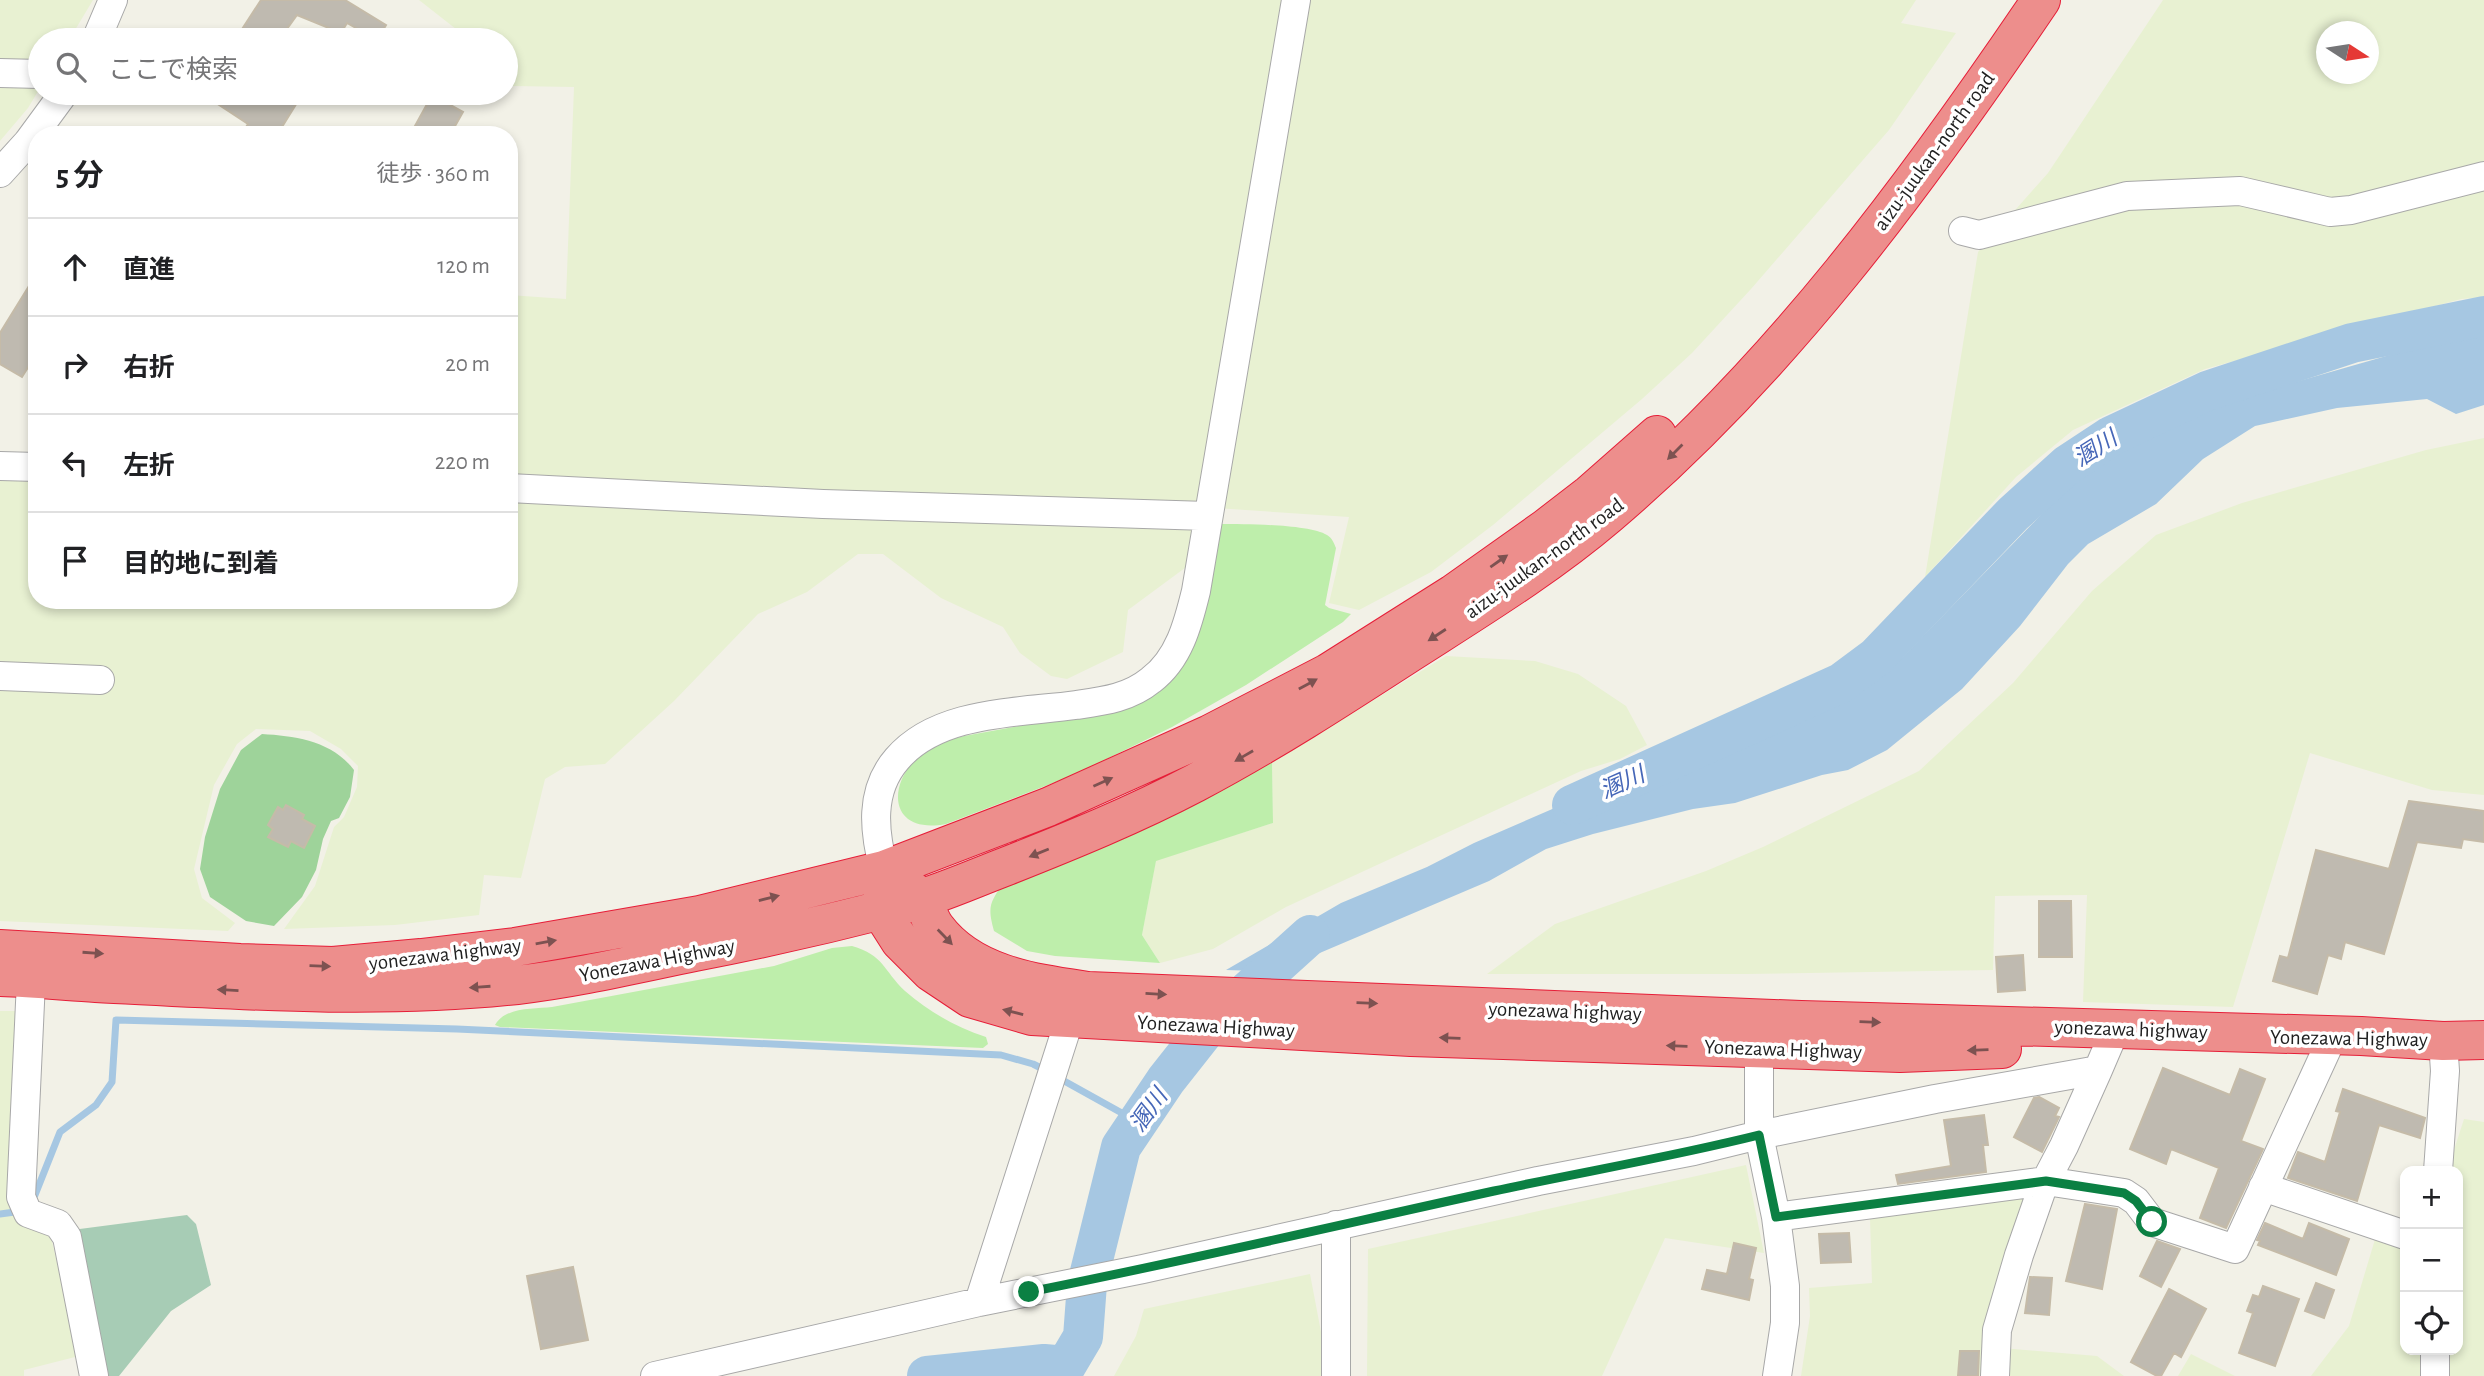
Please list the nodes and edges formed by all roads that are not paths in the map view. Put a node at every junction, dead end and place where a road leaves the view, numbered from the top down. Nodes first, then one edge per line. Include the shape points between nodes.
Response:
1 (113, 0) edge
2 (1296, 0) edge
3 (2020, 0) edge
4 (2040, 0) edge
5 (101, 28) edge
6 (0, 73) edge
7 (28, 74) edge
8 (55, 105) edge
9 (40, 126) edge
10 (28, 142) edge
11 (0, 173) edge
12 (2484, 176) edge
13 (1963, 231) dead end
14 (0, 466) edge
15 (28, 467) edge
16 (518, 488) edge
17 (1207, 516) junction
18 (0, 676) edge
19 (100, 680) dead end
20 (884, 870) junction
21 (920, 897) junction
22 (883, 909) junction
23 (16, 963) edge
24 (1080, 1009) junction
25 (1759, 1034) junction
26 (2291, 1034) joint
27 (2333, 1036) junction
28 (2484, 1040) edge
29 (2443, 1041) junction
30 (2107, 1048) junction
31 (1759, 1135) junction
32 (2438, 1166) edge
33 (2046, 1181) junction
34 (2263, 1187) junction
35 (1776, 1217) junction
36 (1336, 1226) junction
37 (2400, 1233) edge
38 (979, 1302) junction
39 (2435, 1355) edge
40 (94, 1376) edge
41 (655, 1376) edge
42 (1336, 1376) edge
43 (1777, 1376) edge
44 (1995, 1376) edge
45 (2435, 1376) edge

1 - 5 street
2 - 17 street
20 -> 3 highway, aizu-juukan-north road via 1048,807 1297,690 1452,594 1590,494 1704,391 1824,267 1888,189
4 -> 21 highway, aizu-juukan-north road via 1963,115 1838,278 1721,407 1607,516 1513,586 1385,669 1187,788 1088,833
6 - 7 street
8 - 9 street
10 - 11 street
12 - 13 street via 2351,210 2330,212 2240,191 2127,196 1979,235
14 - 15 street
16 - 17 street via 823,505
17 - 20 street via 1188,623 1178,649 1155,678 1130,694 1104,702 955,722 916,740 887,772 876,805
18 - 19 street
20 - 21 highway, yonezawa highway
20 - 22 highway
23 -> 20 highway, yonezawa highway via 333,966 421,958 700,915
21 - 22 highway, Yonezawa Highway
21 -> 24 highway, yonezawa highway via 935,927 966,957
22 -> 23 highway, Yonezawa Highway via 770,938 519,985 332,994 226,990
24 -> 22 highway via 1032,1016 970,998 913,956
23 - 40 street via 21,1197 28,1213 58,1224 67,1237
24 - 25 highway, yonezawa highway
24 - 38 street
25 - 30 highway, yonezawa highway
25 - 31 street
26 - 27 highway, Yonezawa Highway
26 - 30 highway, yonezawa highway
27 - 29 highway, Yonezawa Highway
27 - 34 street
28 - 29 highway, Yonezawa Highway
29 - 32 street
30 - 31 street via 1935,1099
30 - 33 street
31 - 35 street
31 - 36 street
33 - 34 street via 2124,1193 2152,1222 2235,1249
33 - 35 street
33 - 44 street via 1997,1330
34 - 37 street
35 - 43 street via 1785,1298
36 - 38 street
36 - 42 street
38 - 41 street
39 - 45 street

